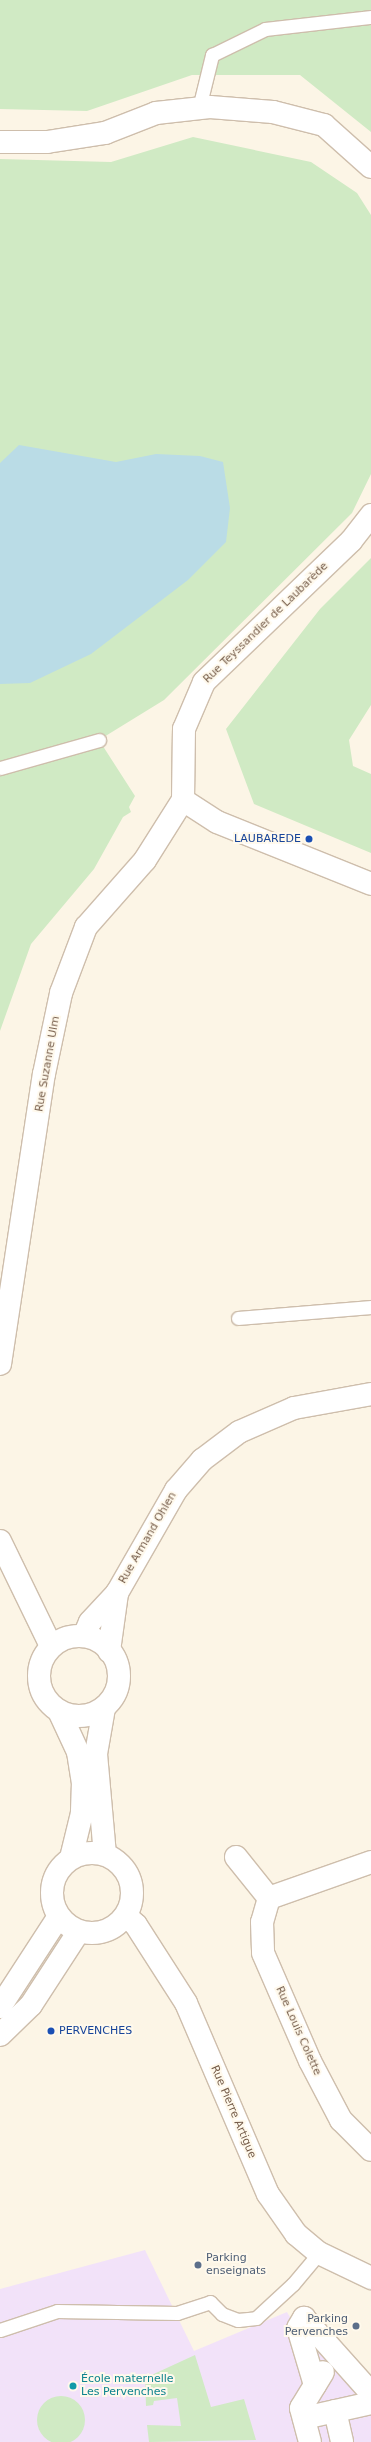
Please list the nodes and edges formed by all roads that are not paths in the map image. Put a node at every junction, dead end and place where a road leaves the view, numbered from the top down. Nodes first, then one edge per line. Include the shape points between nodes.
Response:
1 (371, 18) edge
2 (199, 108) junction
3 (0, 142) edge
4 (371, 167) edge
5 (371, 515) edge
6 (99, 740) dead end
7 (0, 768) edge
8 (183, 800) junction
9 (371, 884) edge
10 (371, 1306) edge
11 (238, 1318) dead end
12 (0, 1364) edge
13 (371, 1394) edge
14 (0, 1541) edge
15 (117, 1592) junction
16 (84, 1636) junction
17 (51, 1646) junction
18 (109, 1651) junction
19 (104, 1708) junction
20 (59, 1711) junction
21 (105, 1855) junction
22 (236, 1857) dead end
23 (71, 1858) junction
24 (371, 1862) edge
25 (269, 1898) junction
26 (59, 1916) junction
27 (126, 1916) junction
28 (79, 1931) junction
29 (0, 2007) edge
30 (0, 2035) edge
31 (371, 2150) edge
32 (318, 2253) junction
33 (371, 2278) edge
34 (0, 2330) edge
35 (335, 2352) junction
36 (315, 2385) junction
37 (371, 2393) edge
38 (371, 2403) edge
39 (335, 2411) junction
40 (304, 2418) junction
41 (310, 2442) edge
42 (342, 2442) edge

1 - 2 lane via 264,29 212,56
2 - 3 main road via 156,113 105,133 47,142
2 - 4 main road via 273,112 324,125
5 - 8 main road, Rue Teyssandier de Laubarède via 351,541 204,682 184,729
6 - 7 lane
8 - 9 main road via 217,822
8 - 12 main road, Rue Suzanne Ulm via 146,860 86,927 61,994 44,1074
10 - 11 lane
13 - 15 main road, Rue Armand Ohlen via 294,1408 239,1432 202,1460 176,1490
14 - 17 main road
15 - 16 main road, Rue Armand Ohlen via 90,1622
15 - 18 main road, Rue Armand Ohlen
16 - 17 main road via 71,1637
16 - 18 main road
17 - 20 main road via 42,1660 39,1683 49,1704
18 - 19 main road via 119,1674 112,1699
19 - 20 main road via 81,1717
19 - 21 main road via 96,1754
20 - 23 main road via 78,1752 83,1782 82,1813
21 - 23 main road via 82,1853
21 - 27 main road via 126,1871 131,1884 132,1898
22 - 25 main road
23 - 26 main road via 61,1867 51,1891
24 - 25 main road
25 - 31 main road, Rue Louis Colette via 262,1922 263,1953 310,2061 341,2120
26 - 28 main road
26 - 29 main road
27 - 28 main road via 102,1932
27 - 32 main road, Rue Pierre Artigue via 136,1925 186,2003 268,2194 296,2234
28 - 30 main road via 30,2005
32 - 33 main road, Rue Pierre Artigue
32 - 34 lane via 293,2284 256,2318 233,2318 210,2302 177,2313 57,2311
35 - 36 main road
35 - 36 main road via 304,2318 298,2328
35 - 37 main road
36 - 40 main road via 301,2408
38 - 39 main road
39 - 40 main road
39 - 42 main road
40 - 41 main road

